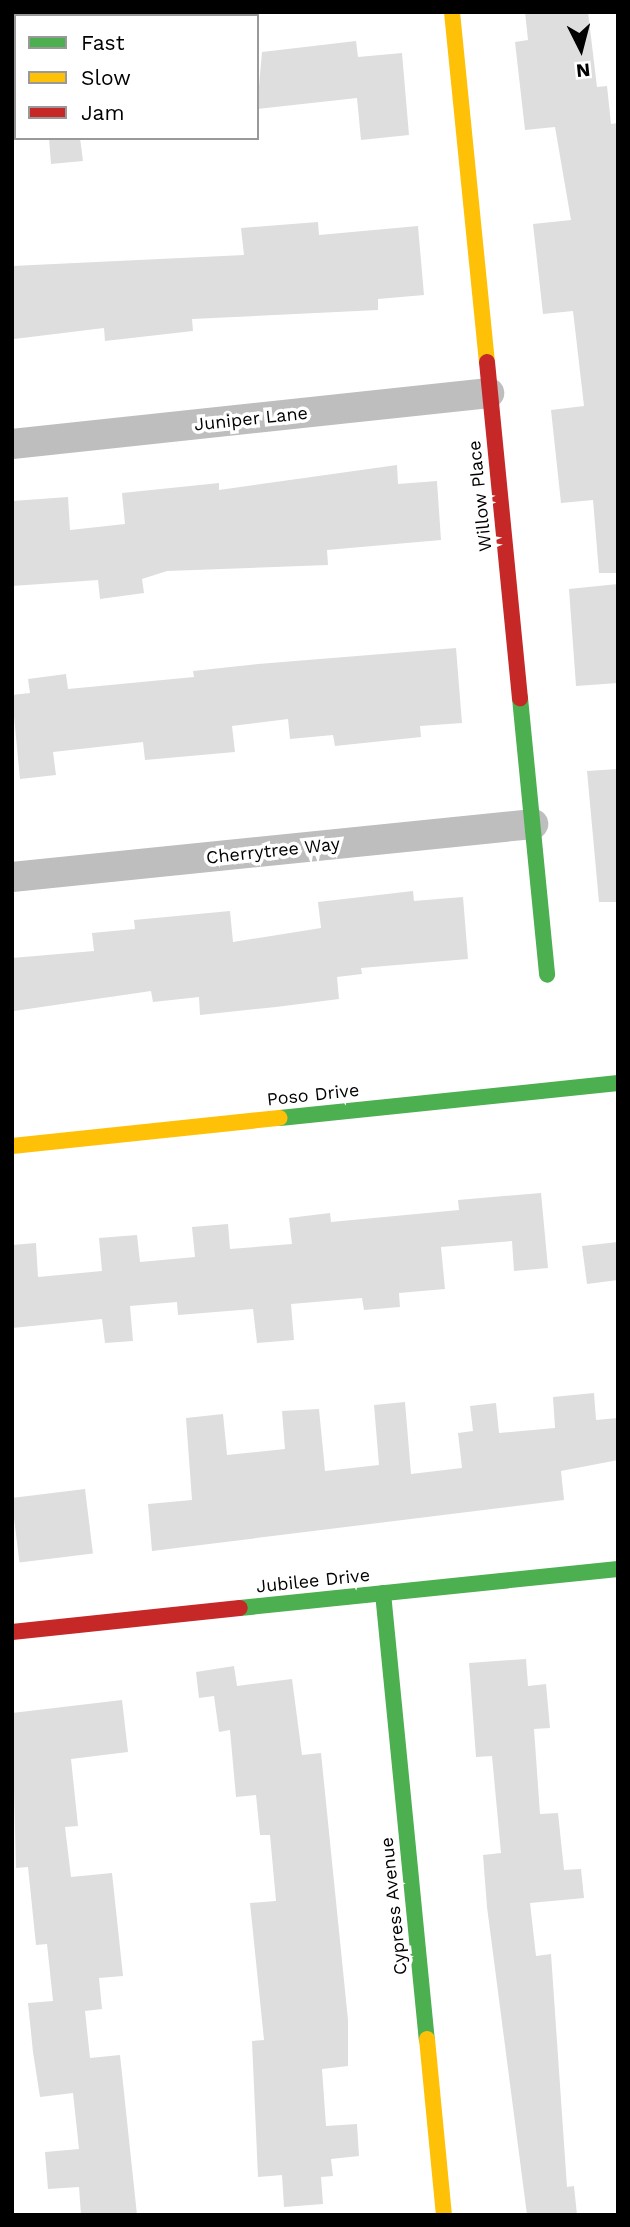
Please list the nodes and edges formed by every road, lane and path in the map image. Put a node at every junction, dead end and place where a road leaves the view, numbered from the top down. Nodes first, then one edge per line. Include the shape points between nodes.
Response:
1 (452, 12) edge
2 (489, 393) junction
3 (12, 444) edge
4 (533, 824) junction
5 (12, 877) edge
6 (547, 975) dead end
7 (618, 1083) edge
8 (12, 1146) edge
9 (618, 1569) edge
10 (383, 1593) junction
11 (12, 1632) edge
12 (444, 2215) edge

1 - 2 street, Willow Place
2 - 3 street, Juniper Lane
2 - 4 street, Willow Place
4 - 5 street, Cherrytree Way
4 - 6 street, Willow Place
7 - 8 street, Poso Drive
9 - 10 street, Jubilee Drive
10 - 11 street, Jubilee Drive
10 - 12 street, Cypress Avenue

